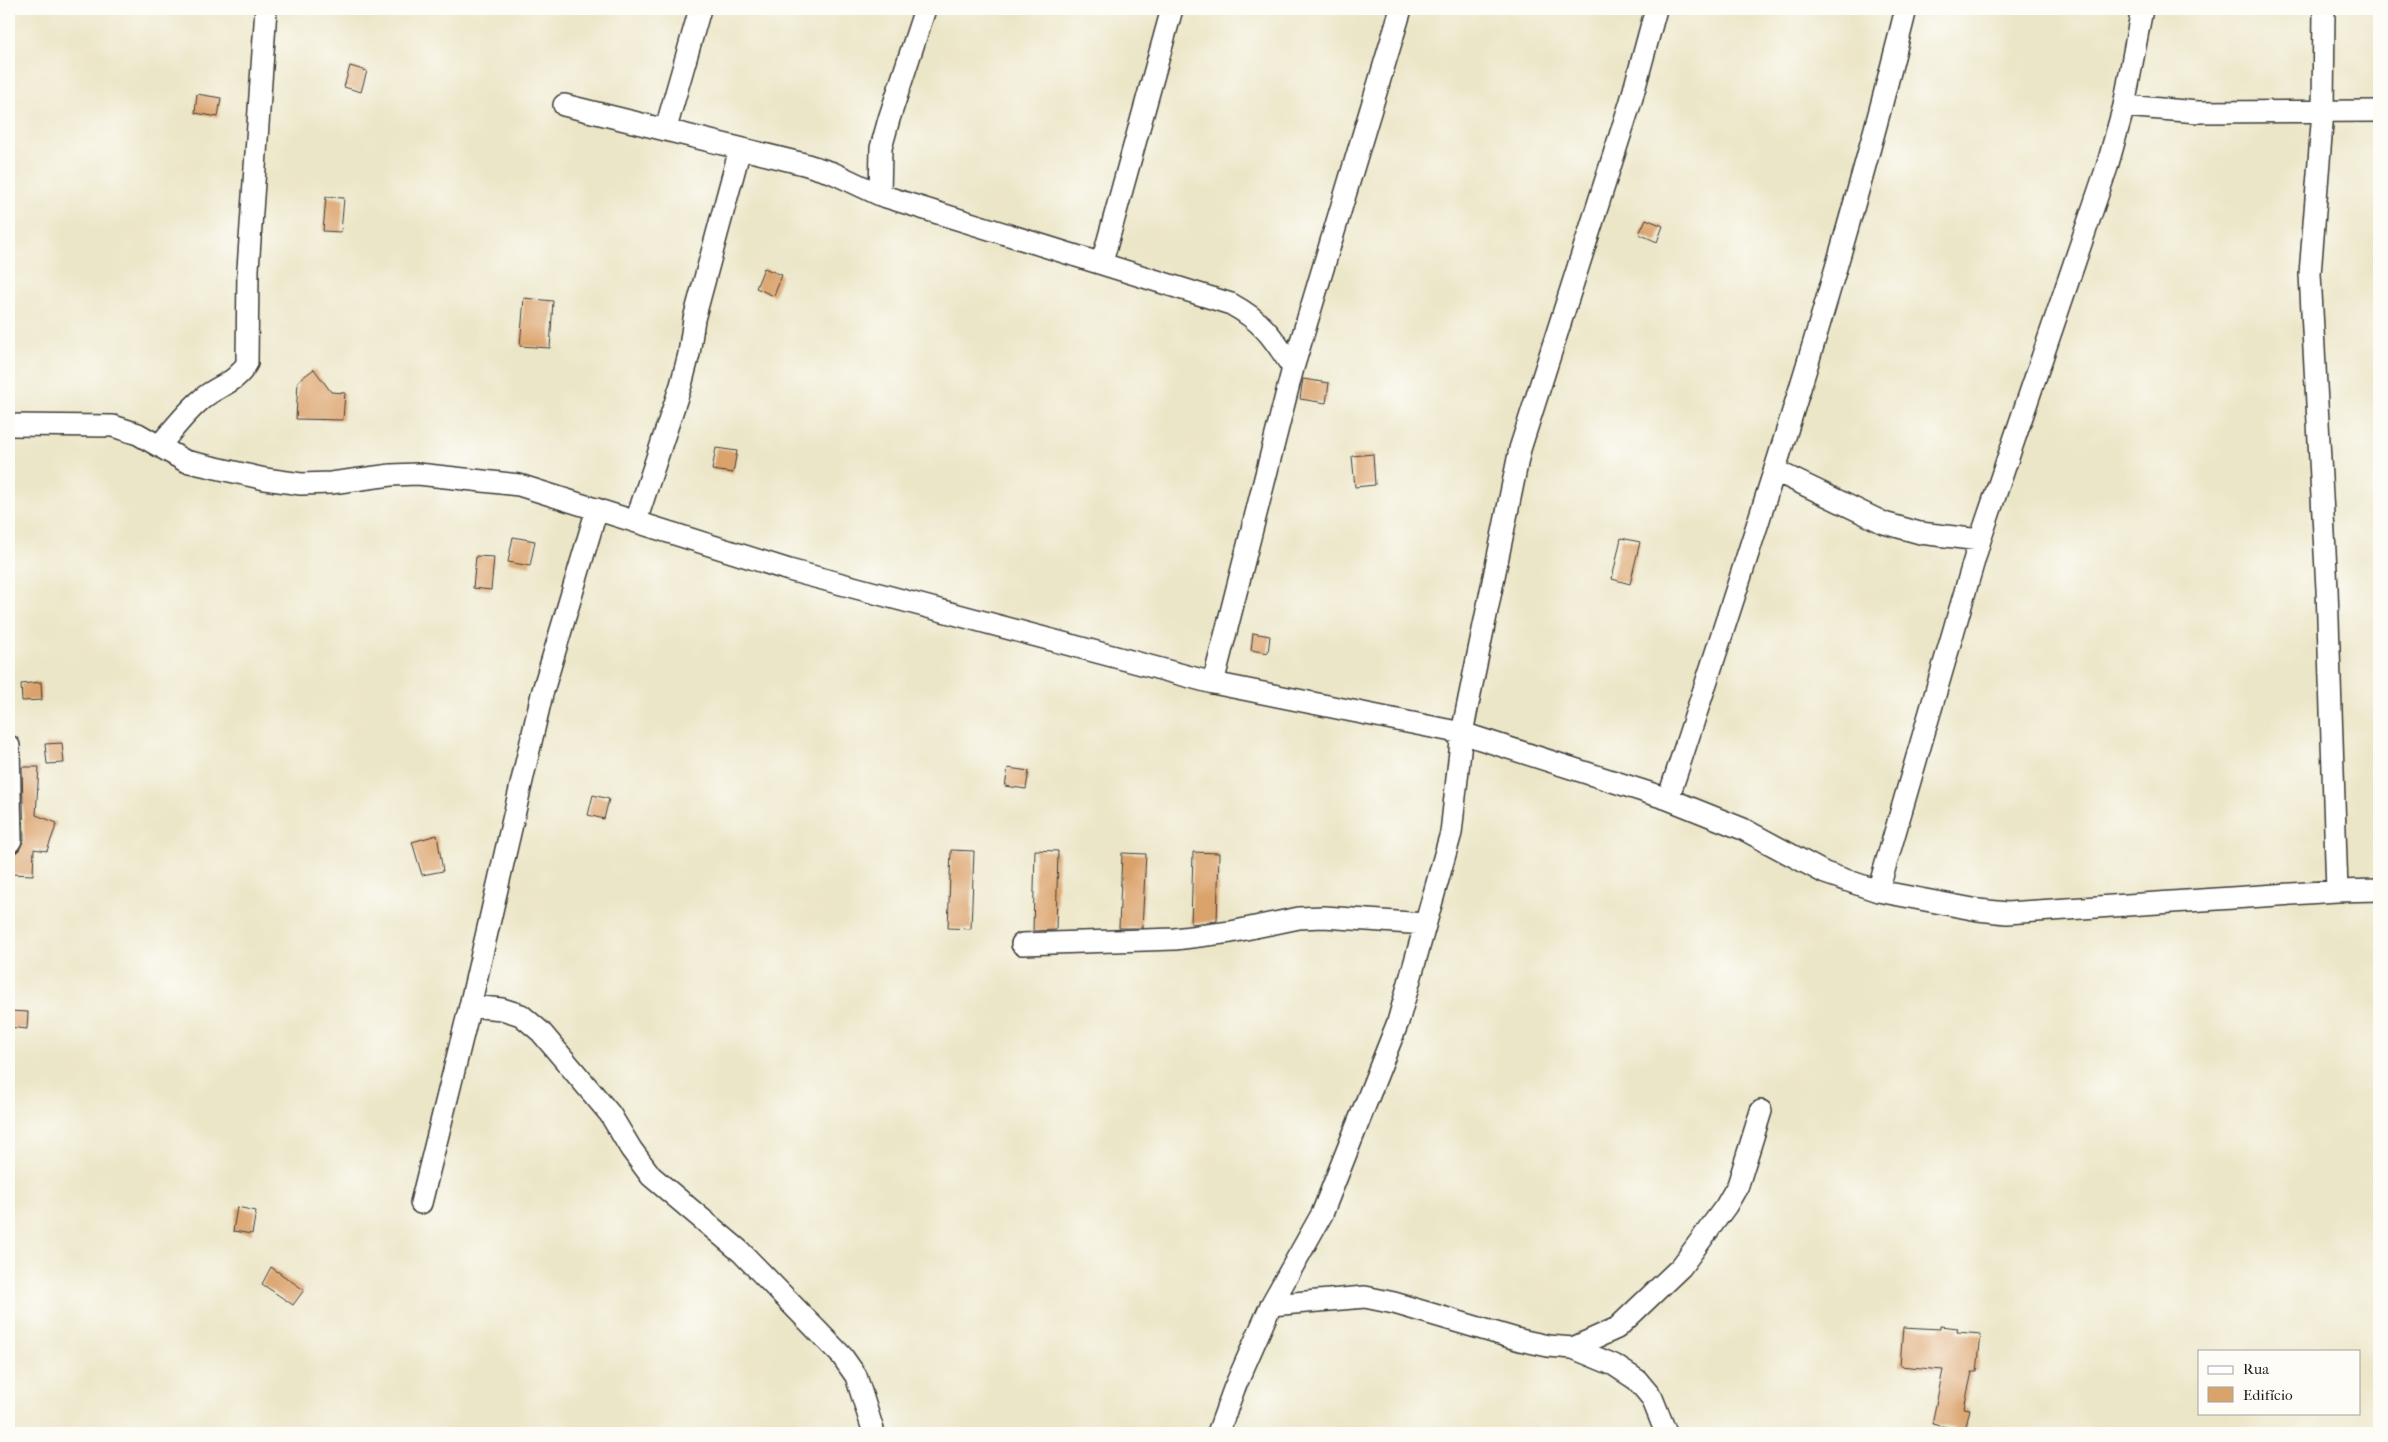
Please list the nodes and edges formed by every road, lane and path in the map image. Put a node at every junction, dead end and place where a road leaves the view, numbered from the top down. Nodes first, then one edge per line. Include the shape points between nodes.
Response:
1 (266, 9) edge
2 (700, 9) edge
3 (926, 9) edge
4 (1172, 9) edge
5 (1401, 9) edge
6 (1656, 9) edge
7 (1906, 9) edge
8 (2142, 9) edge
9 (2324, 9) edge
10 (564, 105) dead end
11 (2124, 106) junction
12 (2323, 111) junction
13 (2379, 111) edge
14 (666, 128) junction
15 (740, 149) junction
16 (880, 196) junction
17 (1102, 262) junction
18 (1293, 368) junction
19 (9, 425) edge
20 (159, 446) junction
21 (1776, 471) junction
22 (597, 509) junction
23 (636, 521) junction
24 (1980, 540) junction
25 (1213, 683) junction
26 (1462, 733) junction
27 (9, 746) edge
28 (1668, 799) junction
29 (9, 843) edge
30 (2379, 890) edge
31 (1878, 891) junction
32 (2337, 891) junction
33 (1425, 924) junction
34 (1022, 944) dead end
35 (470, 1006) junction
36 (1761, 1112) dead end
37 (421, 1203) dead end
38 (1271, 1305) junction
39 (1573, 1348) junction
40 (874, 1433) edge
41 (1218, 1433) edge
42 (1666, 1433) edge

1 - 20 street via 248,269 247,363 241,375 203,398 187,412
2 - 14 street
3 - 16 street via 881,148
4 - 17 street
5 - 18 street
6 - 26 street via 1631,101 1520,450
7 - 21 street via 1875,134
8 - 11 street
9 - 12 street
10 - 14 street
11 - 12 street via 2198,112
11 - 24 street via 2107,167
12 - 13 street
12 - 32 street via 2310,274 2327,589
14 - 15 street
15 - 16 street via 833,173
15 - 23 street via 694,319 681,385
16 - 17 street
17 - 18 street via 1231,304 1252,316 1270,333
18 - 25 street
19 - 20 street via 113,426 138,434
20 - 22 street via 185,460 265,479 321,484 418,474 519,485
21 - 24 street via 1884,523 1920,533
21 - 28 street
22 - 23 street
22 - 35 street via 542,694
23 - 25 street via 789,570
24 - 31 street
25 - 26 street
26 - 28 street
26 - 33 street via 1451,833
27 - 29 street
28 - 31 street via 1743,829 1825,873
30 - 32 street
31 - 32 street via 2007,913
33 - 34 street via 1299,918 1232,932 1175,939
33 - 38 street via 1398,1022 1322,1214
35 - 37 street
35 - 40 street via 502,1009 521,1015 541,1032 610,1114 651,1176 741,1252 842,1356 856,1376
36 - 39 street via 1738,1185 1681,1267 1617,1328
38 - 39 street via 1364,1297 1520,1340
38 - 41 street
39 - 42 street via 1614,1365 1637,1380 1652,1398

